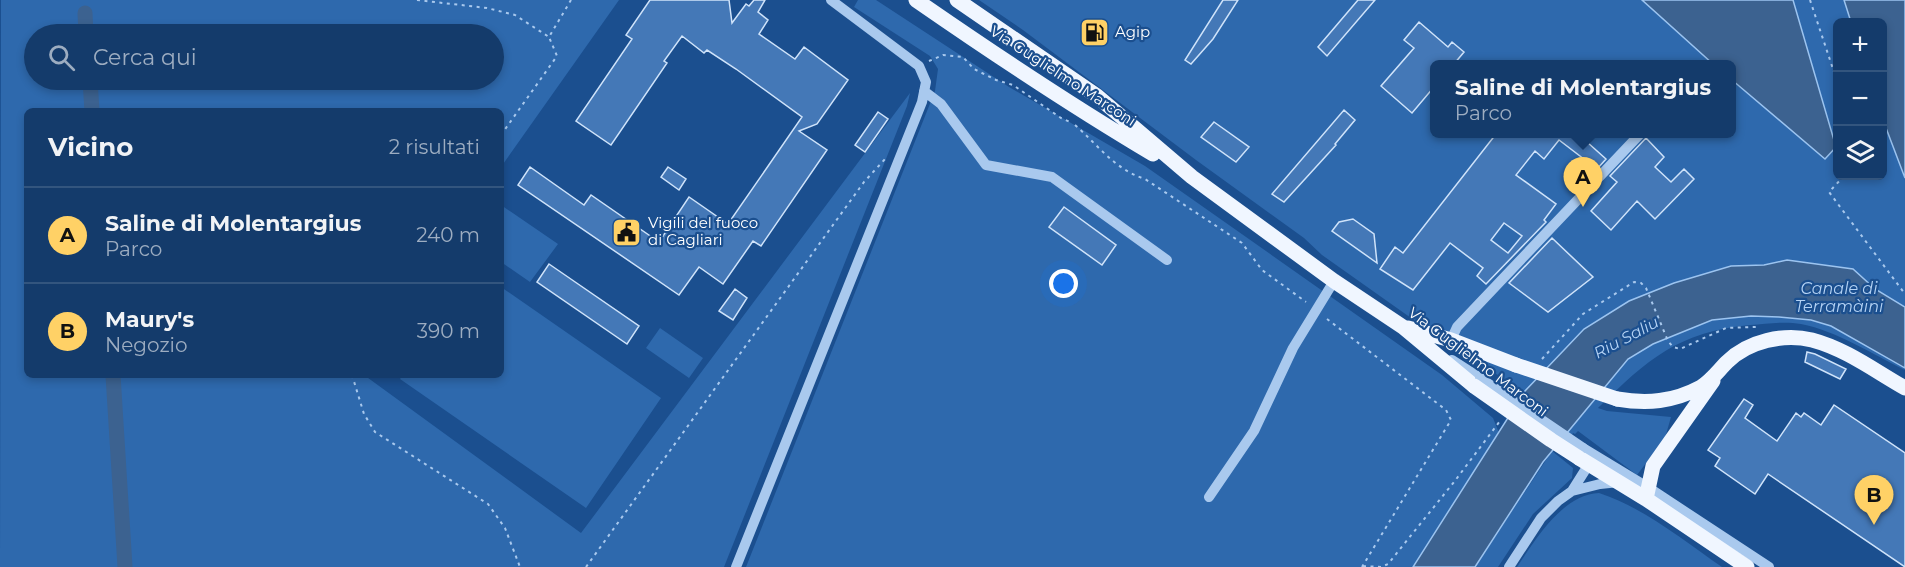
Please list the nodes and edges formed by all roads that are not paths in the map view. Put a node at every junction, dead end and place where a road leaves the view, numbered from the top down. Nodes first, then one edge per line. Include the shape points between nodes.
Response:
1 (831, 0) edge
2 (904, 0) edge
3 (916, 0) edge
4 (957, 0) edge
5 (1002, 59) junction
6 (924, 91) junction
7 (1636, 138) edge
8 (1192, 177) junction
9 (1167, 260) dead end
10 (1334, 281) junction
11 (1403, 327) junction
12 (1451, 340) junction
13 (1716, 375) junction
14 (1905, 388) edge
15 (1584, 457) junction
16 (1619, 482) junction
17 (1572, 491) junction
18 (1647, 494) junction
19 (1209, 496) dead end
20 (736, 567) edge
21 (1509, 567) edge
22 (1747, 567) edge
23 (1769, 567) edge

1 - 6 street via 919,66 926,82
2 - 5 main road
3 - 5 main road, Via Guglielmo Marconi
4 - 8 main road, Via Guglielmo Marconi via 1097,96
5 - 8 main road, Via Guglielmo Marconi
6 - 9 street via 941,104 986,165 1052,177
6 - 20 street
7 - 12 street via 1457,327
8 - 10 main road, Via Guglielmo Marconi
10 - 11 main road, Via Guglielmo Marconi
10 - 19 street via 1293,348 1254,431
11 - 12 main road
11 - 15 main road, Via Guglielmo Marconi, bridge
12 - 13 main road, bridge via 1617,399 1641,403 1660,402 1701,386
13 - 14 main road via 1741,351 1782,337 1836,347
13 - 18 main road via 1653,466
15 - 16 main road, Via Guglielmo Marconi
15 - 17 street
15 - 18 street
16 - 17 street
16 - 18 main road, Via Guglielmo Marconi
17 - 21 street via 1541,518
18 - 22 main road, Via Guglielmo Marconi
18 - 23 street

